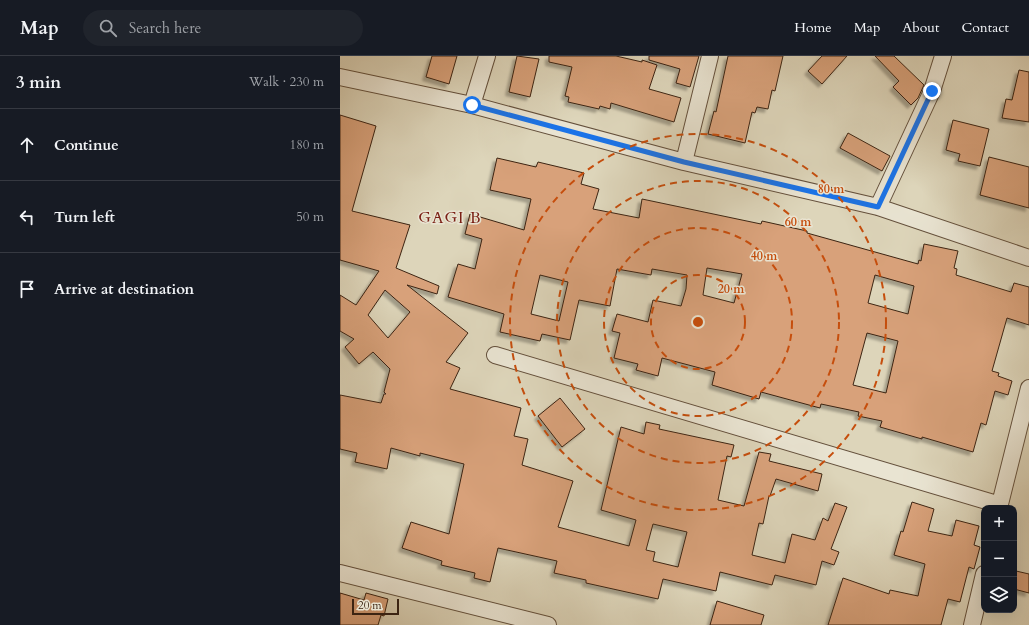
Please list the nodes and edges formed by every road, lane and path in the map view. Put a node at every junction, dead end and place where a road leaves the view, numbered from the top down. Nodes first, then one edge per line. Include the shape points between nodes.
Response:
1 (487, 56) edge
2 (710, 56) edge
3 (943, 56) edge
4 (340, 77) edge
5 (472, 105) junction
6 (684, 162) junction
7 (878, 207) junction
8 (1029, 258) edge
9 (495, 355) dead end
10 (1029, 388) edge
11 (996, 505) edge
12 (999, 505) edge
13 (340, 573) edge
14 (983, 577) edge
15 (548, 625) edge
16 (972, 625) edge

1 - 5 street
2 - 6 street
3 - 7 street via 932,91
4 - 5 street
5 - 6 street
6 - 7 street
7 - 8 street
9 - 11 street
10 - 12 street
13 - 15 street
14 - 16 street

